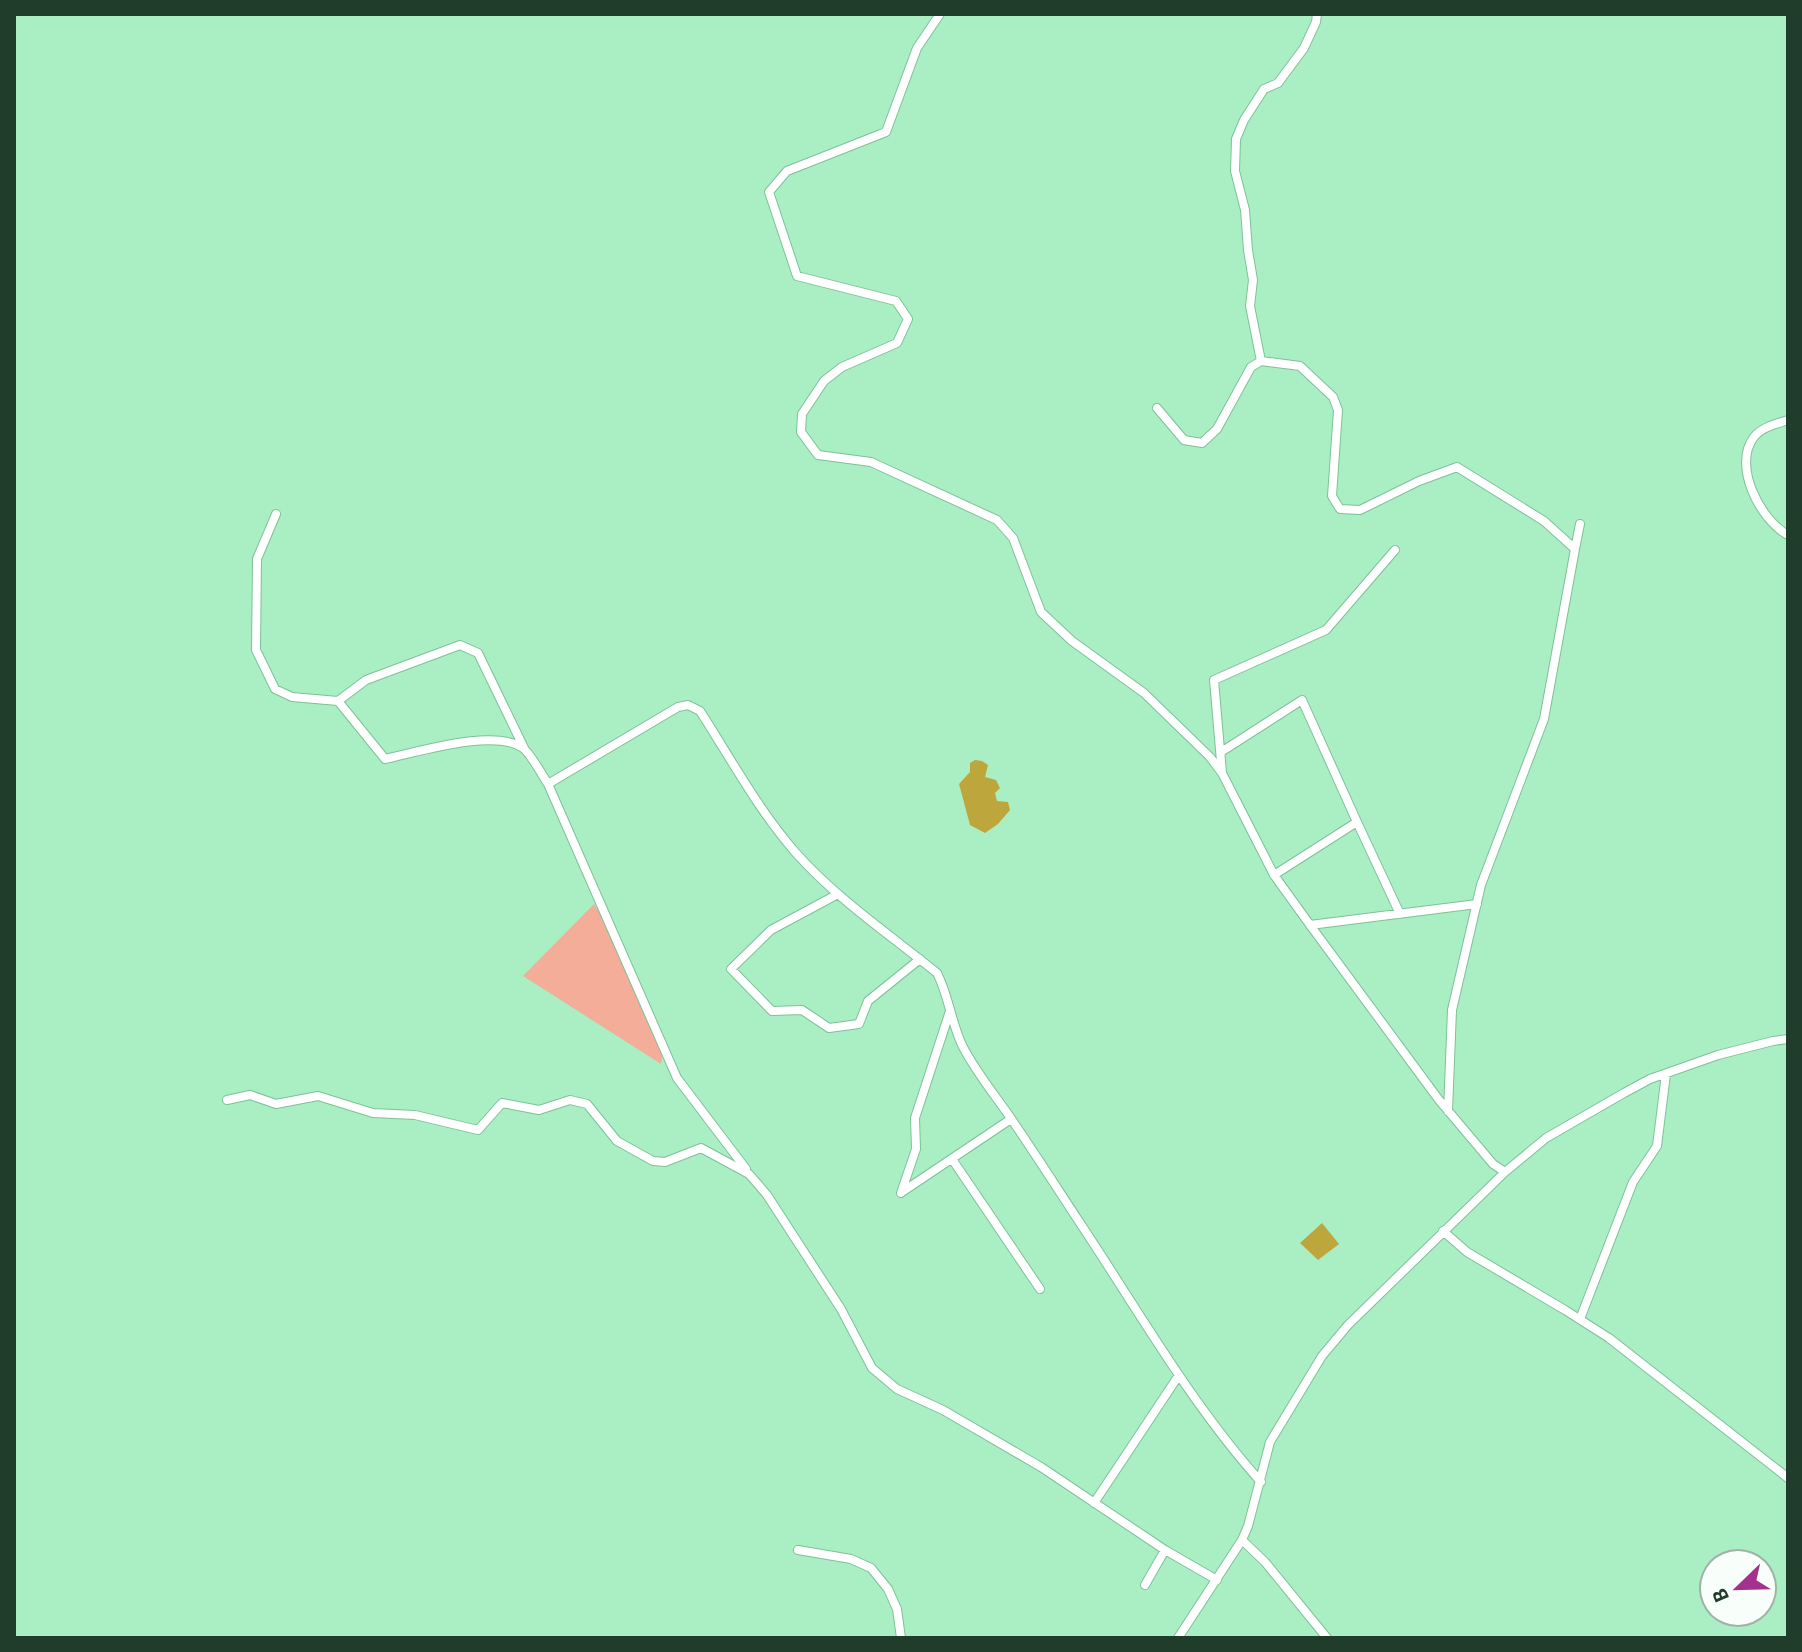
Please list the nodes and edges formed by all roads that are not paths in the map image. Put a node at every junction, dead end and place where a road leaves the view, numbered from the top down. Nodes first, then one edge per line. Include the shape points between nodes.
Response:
1 (940, 14) edge
2 (1317, 14) edge
3 (1261, 361) junction
4 (1157, 408) dead end
5 (1788, 420) edge
6 (276, 514) dead end
7 (1580, 524) dead end
8 (1788, 535) edge
9 (1575, 549) junction
10 (1395, 550) dead end
11 (338, 701) junction
12 (524, 749) junction
13 (1221, 752) junction
14 (1222, 773) junction
15 (548, 784) junction
16 (1357, 822) junction
17 (1274, 875) junction
18 (838, 894) junction
19 (1477, 904) junction
20 (1400, 914) junction
21 (1310, 925) junction
22 (920, 959) junction
23 (950, 1011) junction
24 (1788, 1039) edge
25 (1666, 1074) junction
26 (227, 1100) dead end
27 (1448, 1111) junction
28 (1011, 1119) junction
29 (952, 1159) junction
30 (1505, 1172) junction
31 (749, 1174) junction
32 (1443, 1231) junction
33 (1040, 1289) dead end
34 (1580, 1319) junction
35 (1179, 1375) junction
36 (1788, 1478) edge
37 (1261, 1482) junction
38 (1094, 1503) junction
39 (1242, 1540) junction
40 (798, 1550) dead end
41 (1165, 1550) junction
42 (1217, 1580) junction
43 (1145, 1585) dead end
44 (901, 1638) edge
45 (1178, 1638) edge
46 (1327, 1638) edge

1 - 14 street via 917,48 886,132 787,171 769,192 797,276 896,301 908,319 897,343 842,367 824,381 802,414 801,432 818,455 871,462 997,520 1013,538 1041,612 1144,693
2 - 3 street via 1304,48 1278,83 1264,89 1236,139 1235,171 1253,280 1250,306
3 - 4 street via 1251,367 1217,429 1202,443 1184,440
3 - 9 street via 1300,366 1333,397 1338,410 1332,496 1340,509 1360,510 1457,467 1544,521
5 - 8 street via 1756,435 1747,460 1755,498 1768,519
6 - 11 street via 257,559 256,650 275,689 292,697
7 - 9 street
9 - 19 street via 1544,719
10 - 13 street via 1326,630 1214,680
11 - 12 street via 385,759 469,741 507,741
11 - 12 street via 366,680 460,645 478,653
12 - 15 street
13 - 14 street
13 - 16 street via 1302,700
14 - 17 street
15 - 18 street via 678,707 694,706 787,842
15 - 31 street via 677,1078
16 - 17 street
16 - 20 street
17 - 21 street
18 - 22 street
18 - 22 street via 771,930 731,969 772,1011 802,1010 829,1028 859,1024 868,1001
19 - 20 street
19 - 27 street via 1452,1010
20 - 21 street
21 - 27 street
22 - 23 street via 937,973
23 - 28 street via 969,1058
23 - 29 street via 915,1118 916,1149 901,1193
24 - 25 street
25 - 30 street via 1557,1131
25 - 34 street via 1657,1146 1633,1182
26 - 31 street via 250,1095 276,1104 318,1096 373,1113 415,1115 478,1130 502,1103 539,1110 570,1100 587,1104 617,1141 653,1161 665,1162 701,1148
27 - 30 street
28 - 29 street
28 - 35 street
29 - 33 street
30 - 32 street
31 - 38 street via 841,1309 872,1368 897,1389 943,1410
32 - 34 street via 1467,1252
32 - 37 street via 1322,1356 1275,1433
34 - 36 street
35 - 37 street
35 - 38 street
37 - 39 street
38 - 41 street
39 - 42 street
39 - 46 street
40 - 44 street via 871,1568 897,1609
41 - 42 street
41 - 43 street
42 - 45 street

